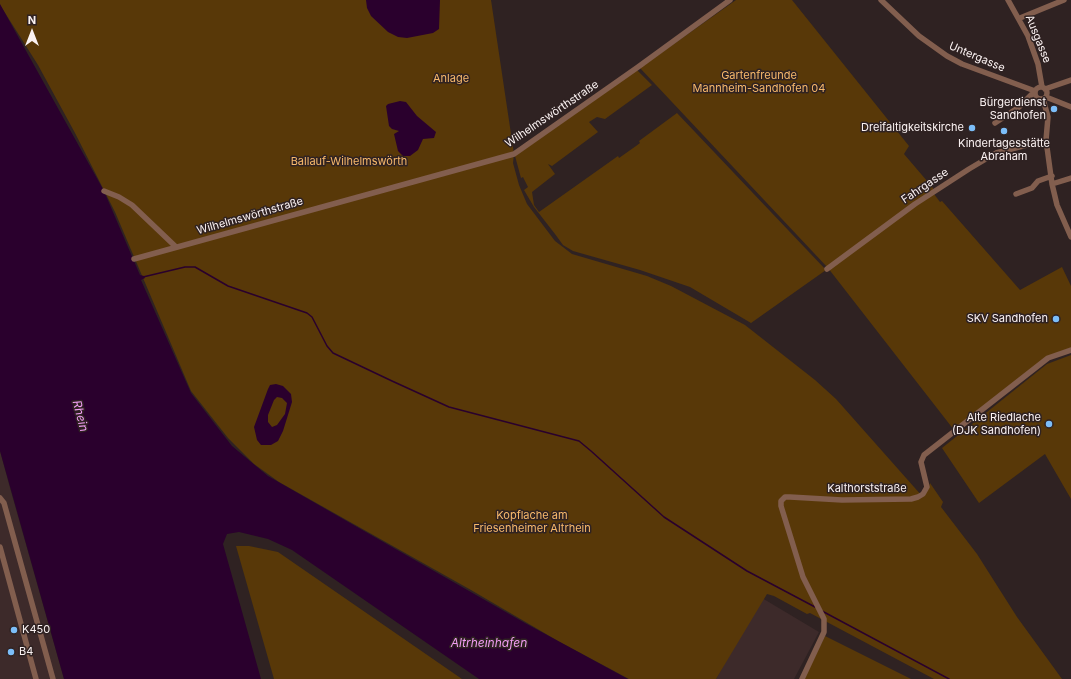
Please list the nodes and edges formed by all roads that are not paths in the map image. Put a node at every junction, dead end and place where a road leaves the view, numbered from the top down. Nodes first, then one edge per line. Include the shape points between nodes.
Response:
1 (730, 0) edge
2 (881, 0) edge
3 (1008, 0) edge
4 (1064, 0) edge
5 (1020, 18) junction
6 (1071, 80) edge
7 (1043, 88) junction
8 (1035, 91) junction
9 (1044, 98) junction
10 (1071, 108) edge
11 (995, 123) dead end
12 (1046, 140) junction
13 (1052, 176) junction
14 (1071, 178) edge
15 (1052, 184) junction
16 (104, 191) dead end
17 (1016, 194) dead end
18 (1071, 237) edge
19 (176, 246) junction
20 (134, 259) dead end
21 (827, 269) dead end
22 (1071, 350) edge
23 (0, 498) edge
24 (0, 547) edge
25 (36, 679) edge
26 (53, 679) edge
27 (802, 679) edge

1 - 19 street, Wilhelmswörthstraße via 514,154
2 - 8 street, Untergasse via 919,36 947,56
3 - 5 street, Ausgasse
4 - 5 street
5 - 7 street, Ausgasse via 1038,64
6 - 7 street
7 - 8 street
7 - 9 street, Ausgasse via 1047,92
8 - 9 street via 1036,97
8 - 11 street
9 - 10 street
9 - 12 street, Ausgasse via 1048,117
12 - 13 street, Ausgasse
12 - 21 street, Fahrgasse via 996,153 915,204
13 - 15 street, Ausgasse
13 - 17 street
14 - 15 street
15 - 18 street, Ausgasse via 1057,205
16 - 19 street via 119,196
19 - 20 street, Wilhelmswörthstraße
22 - 27 street, Kalthorststraße via 1048,358 924,455 921,462 927,487 918,497 842,500 785,497 781,501 803,577 824,619 824,632
23 - 26 street via 4,503
24 - 25 street

